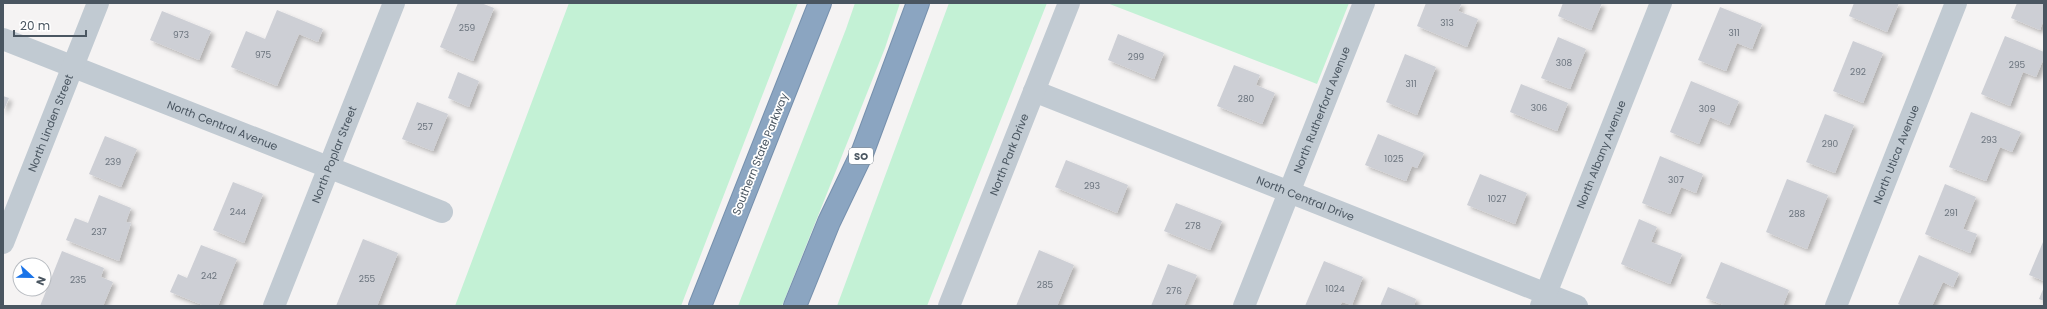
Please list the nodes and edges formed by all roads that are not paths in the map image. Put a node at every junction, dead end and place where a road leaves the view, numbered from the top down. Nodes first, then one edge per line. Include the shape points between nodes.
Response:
1 (98, 3) edge
2 (394, 3) edge
3 (820, 3) edge
4 (918, 3) edge
5 (1069, 3) edge
6 (1364, 3) edge
7 (1661, 3) edge
8 (1956, 3) edge
9 (3, 39) edge
10 (73, 67) junction
11 (1034, 91) junction
12 (329, 168) junction
13 (1289, 192) junction
14 (442, 212) dead end
15 (3, 243) edge
16 (1544, 300) edge
17 (274, 306) edge
18 (700, 306) edge
19 (795, 306) edge
20 (949, 306) edge
21 (1244, 306) edge
22 (1577, 306) edge
23 (1836, 306) edge

1 - 10 street, North Linden Street
2 - 12 street, North Poplar Street
3 - 18 highway, Southern State Parkway
4 - 19 highway, SO via 863,151 829,222
5 - 11 street, North Park Drive
6 - 13 street, North Rutherford Avenue
7 - 16 street, North Albany Avenue
8 - 23 street, North Utica Avenue
9 - 10 street, North Central Avenue
10 - 12 street, North Central Avenue
10 - 15 street, North Linden Street
11 - 13 street, North Central Drive
11 - 20 street, North Park Drive
12 - 14 street, North Central Avenue
12 - 17 street, North Poplar Street
13 - 16 street, North Central Drive
13 - 21 street, North Rutherford Avenue
16 - 22 street, North Central Drive

